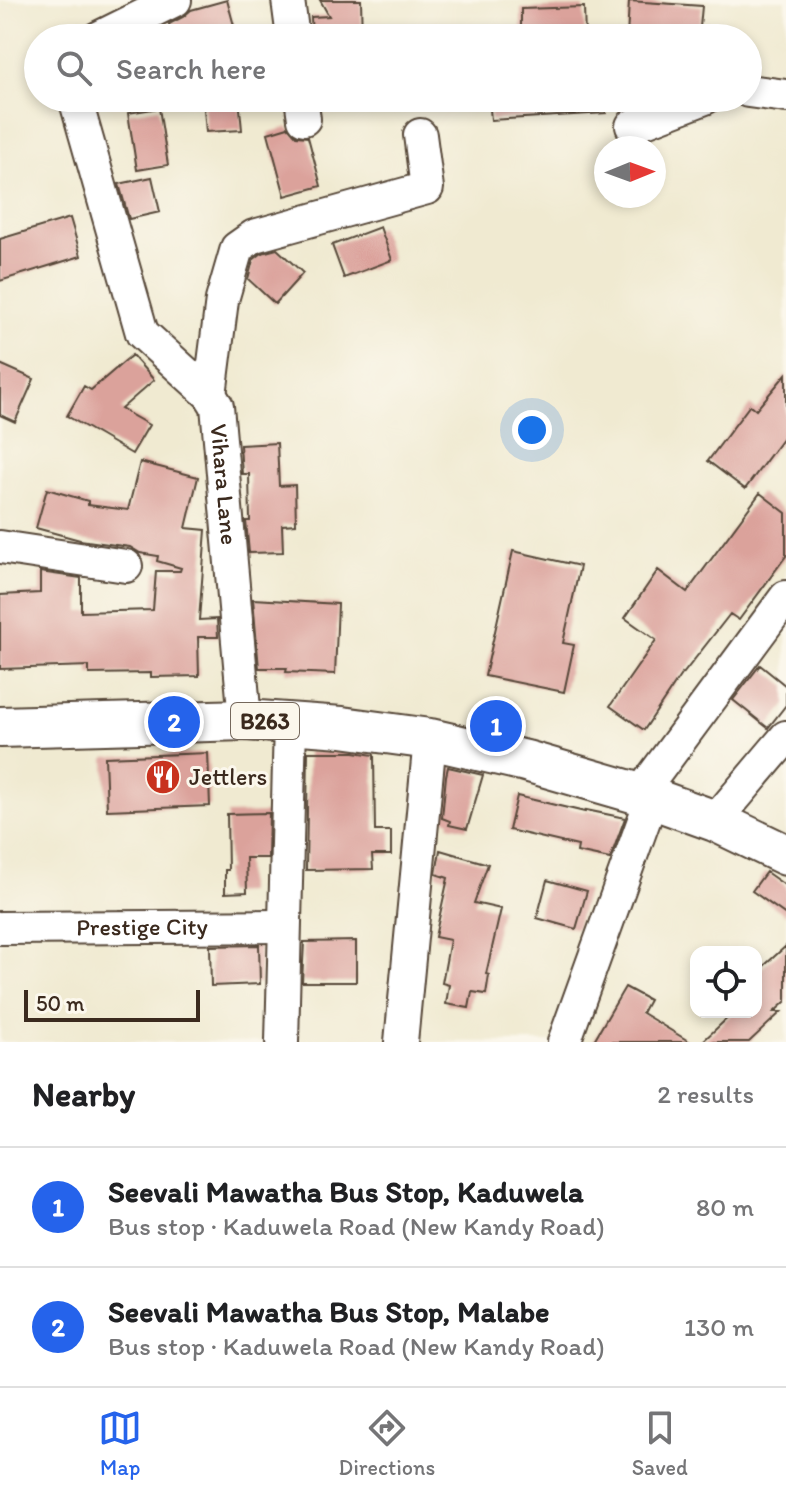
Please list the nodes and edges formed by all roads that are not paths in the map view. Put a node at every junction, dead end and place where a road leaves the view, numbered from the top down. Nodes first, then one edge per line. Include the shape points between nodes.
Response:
1 (175, 0) edge
2 (288, 0) edge
3 (126, 24) edge
4 (291, 24) edge
5 (762, 93) edge
6 (786, 96) edge
7 (79, 112) edge
8 (668, 112) edge
9 (632, 126) dead end
10 (420, 135) dead end
11 (210, 395) junction
12 (0, 547) edge
13 (126, 566) dead end
14 (786, 597) edge
15 (245, 720) junction
16 (290, 723) junction
17 (0, 727) edge
18 (786, 737) edge
19 (430, 739) junction
20 (646, 796) junction
21 (715, 821) junction
22 (786, 855) edge
23 (284, 926) junction
24 (0, 928) edge
25 (282, 1042) edge
26 (401, 1042) edge
27 (564, 1042) edge

1 - 3 street
2 - 4 street
5 - 6 street
7 - 11 street, Vihara Lane via 142,333
8 - 9 street
10 - 11 street via 427,188 254,236 237,248 222,300
11 - 15 street, Vihara Lane via 217,406
12 - 13 street
14 - 20 street
15 - 16 main road, B263
15 - 17 main road, B263
16 - 19 main road, B263
16 - 23 street
18 - 21 street
19 - 20 main road, B263
19 - 26 street
20 - 21 main road, B263
20 - 27 street
21 - 22 main road, B263
23 - 24 street, Prestige City
23 - 25 street

